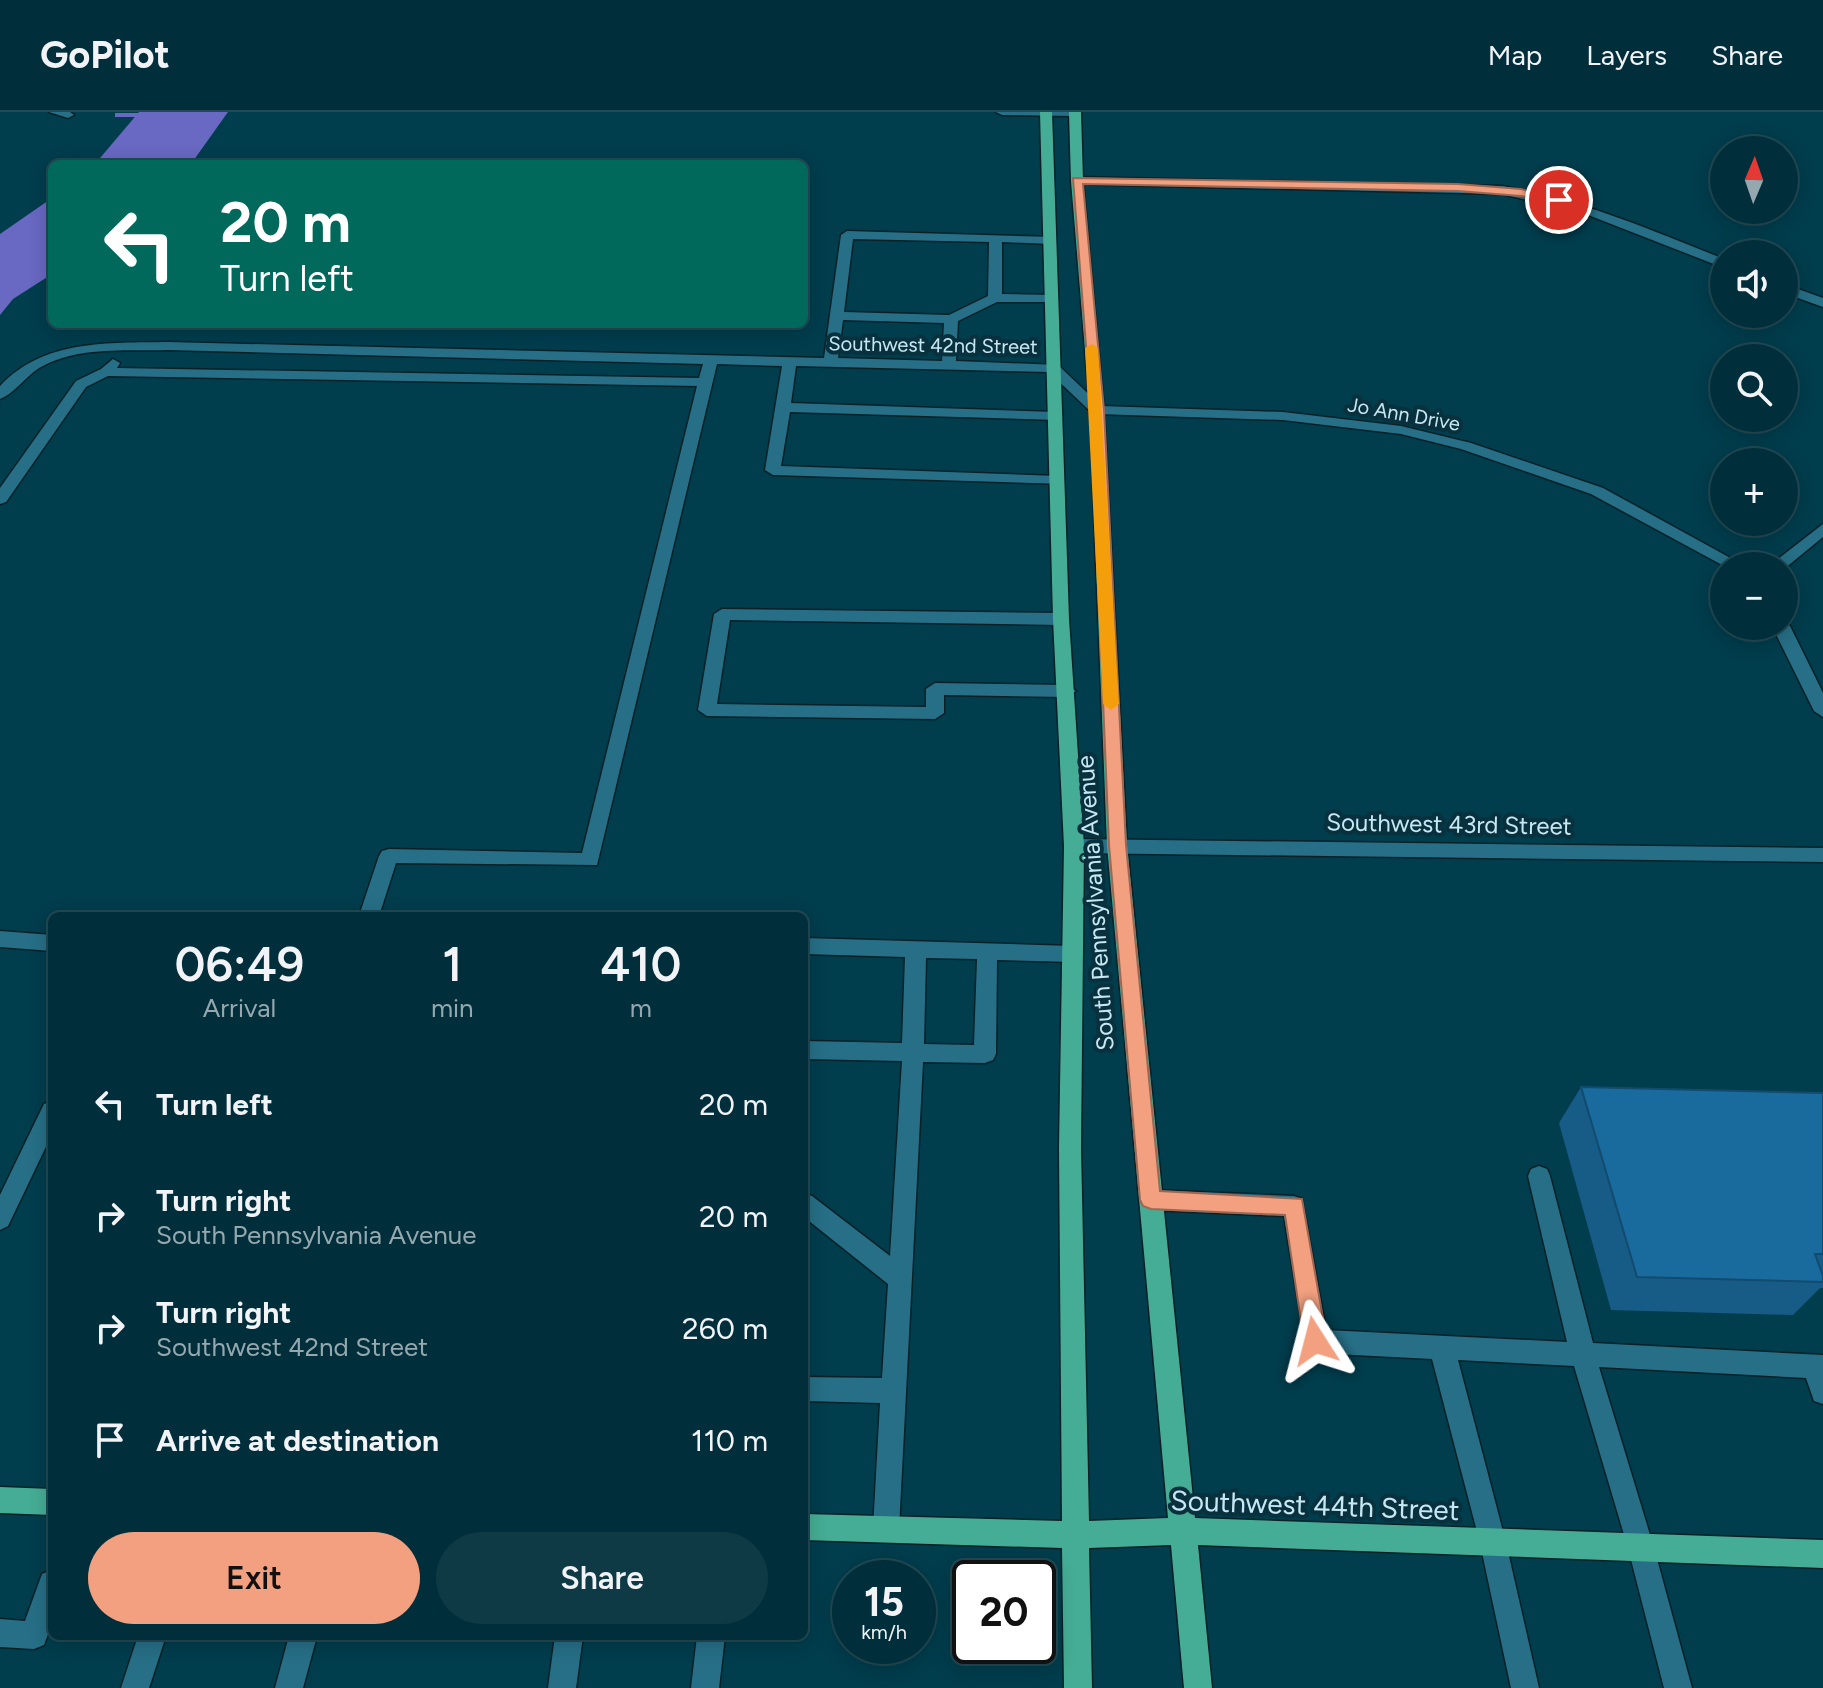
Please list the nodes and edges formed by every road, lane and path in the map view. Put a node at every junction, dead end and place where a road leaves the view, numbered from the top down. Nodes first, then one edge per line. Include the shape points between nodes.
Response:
1 (55, 112) edge
2 (1002, 112) edge
3 (1046, 112) edge
4 (1075, 113) edge
5 (68, 115) dead end
6 (1077, 181) junction
7 (996, 238) junction
8 (1050, 240) junction
9 (1710, 258) edge
10 (1798, 293) edge
11 (995, 298) junction
12 (1051, 299) junction
13 (1823, 303) edge
14 (837, 316) junction
15 (951, 319) junction
16 (124, 348) junction
17 (711, 359) junction
18 (790, 361) junction
19 (830, 362) junction
20 (949, 365) junction
21 (1053, 368) junction
22 (106, 372) junction
23 (704, 382) junction
24 (4, 390) edge
25 (783, 407) junction
26 (1097, 410) junction
27 (1056, 416) junction
28 (1058, 481) junction
29 (0, 499) edge
30 (1823, 529) edge
31 (1711, 552) edge
32 (1794, 552) edge
33 (1061, 619) junction
34 (1788, 640) edge
35 (1067, 691) junction
36 (1823, 711) edge
37 (1117, 845) junction
38 (1074, 846) junction
39 (1823, 855) edge
40 (370, 912) edge
41 (0, 939) edge
42 (48, 943) edge
43 (808, 946) edge
44 (916, 949) junction
45 (987, 951) junction
46 (1073, 954) junction
47 (808, 1050) edge
48 (913, 1052) junction
49 (48, 1119) edge
50 (1539, 1176) dead end
51 (1151, 1200) junction
52 (808, 1206) edge
53 (0, 1219) edge
54 (901, 1280) junction
55 (1442, 1348) junction
56 (1583, 1355) junction
57 (1818, 1367) edge
58 (808, 1389) edge
59 (894, 1391) junction
60 (1823, 1392) edge
61 (0, 1500) edge
62 (48, 1502) edge
63 (808, 1527) edge
64 (886, 1529) junction
65 (1182, 1531) junction
66 (1076, 1535) junction
67 (1493, 1543) junction
68 (1641, 1548) junction
69 (1823, 1554) edge
70 (48, 1595) edge
71 (0, 1633) edge
72 (151, 1640) edge
73 (302, 1640) edge
74 (568, 1640) edge
75 (711, 1640) edge
76 (135, 1688) edge
77 (289, 1688) edge
78 (562, 1688) edge
79 (705, 1688) edge
80 (1078, 1688) edge
81 (1198, 1688) edge
82 (1525, 1688) edge
83 (1678, 1688) edge

1 - 5 street
2 - 3 street
3 - 4 street
3 - 8 main road, South Pennsylvania Avenue
4 - 6 main road, South Pennsylvania Avenue
6 - 9 street via 1515,192 1577,205
6 - 26 main road, South Pennsylvania Avenue
7 - 8 street
7 - 11 street
7 - 14 street via 847,235
8 - 12 main road, South Pennsylvania Avenue
10 - 13 street
11 - 12 street
11 - 15 street
12 - 21 main road, South Pennsylvania Avenue
14 - 15 street
14 - 19 street
15 - 20 street
16 - 17 street, Southwest 42nd Street
16 - 22 street
16 - 24 street, Southwest 42nd Street via 78,349 32,364
17 - 18 street, Southwest 42nd Street
17 - 23 street
18 - 19 street, Southwest 42nd Street
18 - 25 street
19 - 20 street, Southwest 42nd Street
20 - 21 street, Southwest 42nd Street
21 - 26 street
21 - 27 main road, South Pennsylvania Avenue
22 - 23 street
22 - 29 street via 81,384
23 - 40 street via 590,860 389,856
25 - 27 street
25 - 28 street via 773,470
26 - 31 street, Jo Ann Drive via 1283,416 1401,430 1466,446 1597,491
26 - 37 main road, South Pennsylvania Avenue
27 - 28 main road, South Pennsylvania Avenue
28 - 33 main road, South Pennsylvania Avenue
30 - 32 street
33 - 35 main road, South Pennsylvania Avenue
33 - 35 street via 722,614 707,710 935,713 935,689
34 - 36 street
35 - 38 main road, South Pennsylvania Avenue
37 - 38 street, Southwest 43rd Street
37 - 39 street, Southwest 43rd Street
37 - 51 main road, South Pennsylvania Avenue
38 - 46 main road, South Pennsylvania Avenue
41 - 42 street
43 - 44 street
44 - 45 street
44 - 48 street
45 - 46 street
45 - 48 street via 985,1054
46 - 66 main road, South Pennsylvania Avenue via 1070,1148
47 - 48 street
48 - 54 street
49 - 53 street
50 - 56 street
51 - 55 street via 1294,1206 1315,1341
51 - 65 main road, South Pennsylvania Avenue
52 - 54 street
54 - 59 street
55 - 56 street
55 - 67 street
56 - 57 street
56 - 68 street
57 - 60 street
58 - 59 street
59 - 64 street
61 - 62 main road
63 - 64 main road, Southwest 44th Street
64 - 66 main road, Southwest 44th Street
65 - 66 main road, Southwest 44th Street
65 - 67 main road, Southwest 44th Street
65 - 81 main road, South Pennsylvania Avenue
66 - 80 main road, South Pennsylvania Avenue
67 - 68 main road, Southwest 44th Street
67 - 82 street
68 - 69 main road, Southwest 44th Street
68 - 83 street
70 - 71 street via 34,1635
72 - 76 street
73 - 77 street
74 - 78 street
75 - 79 street

